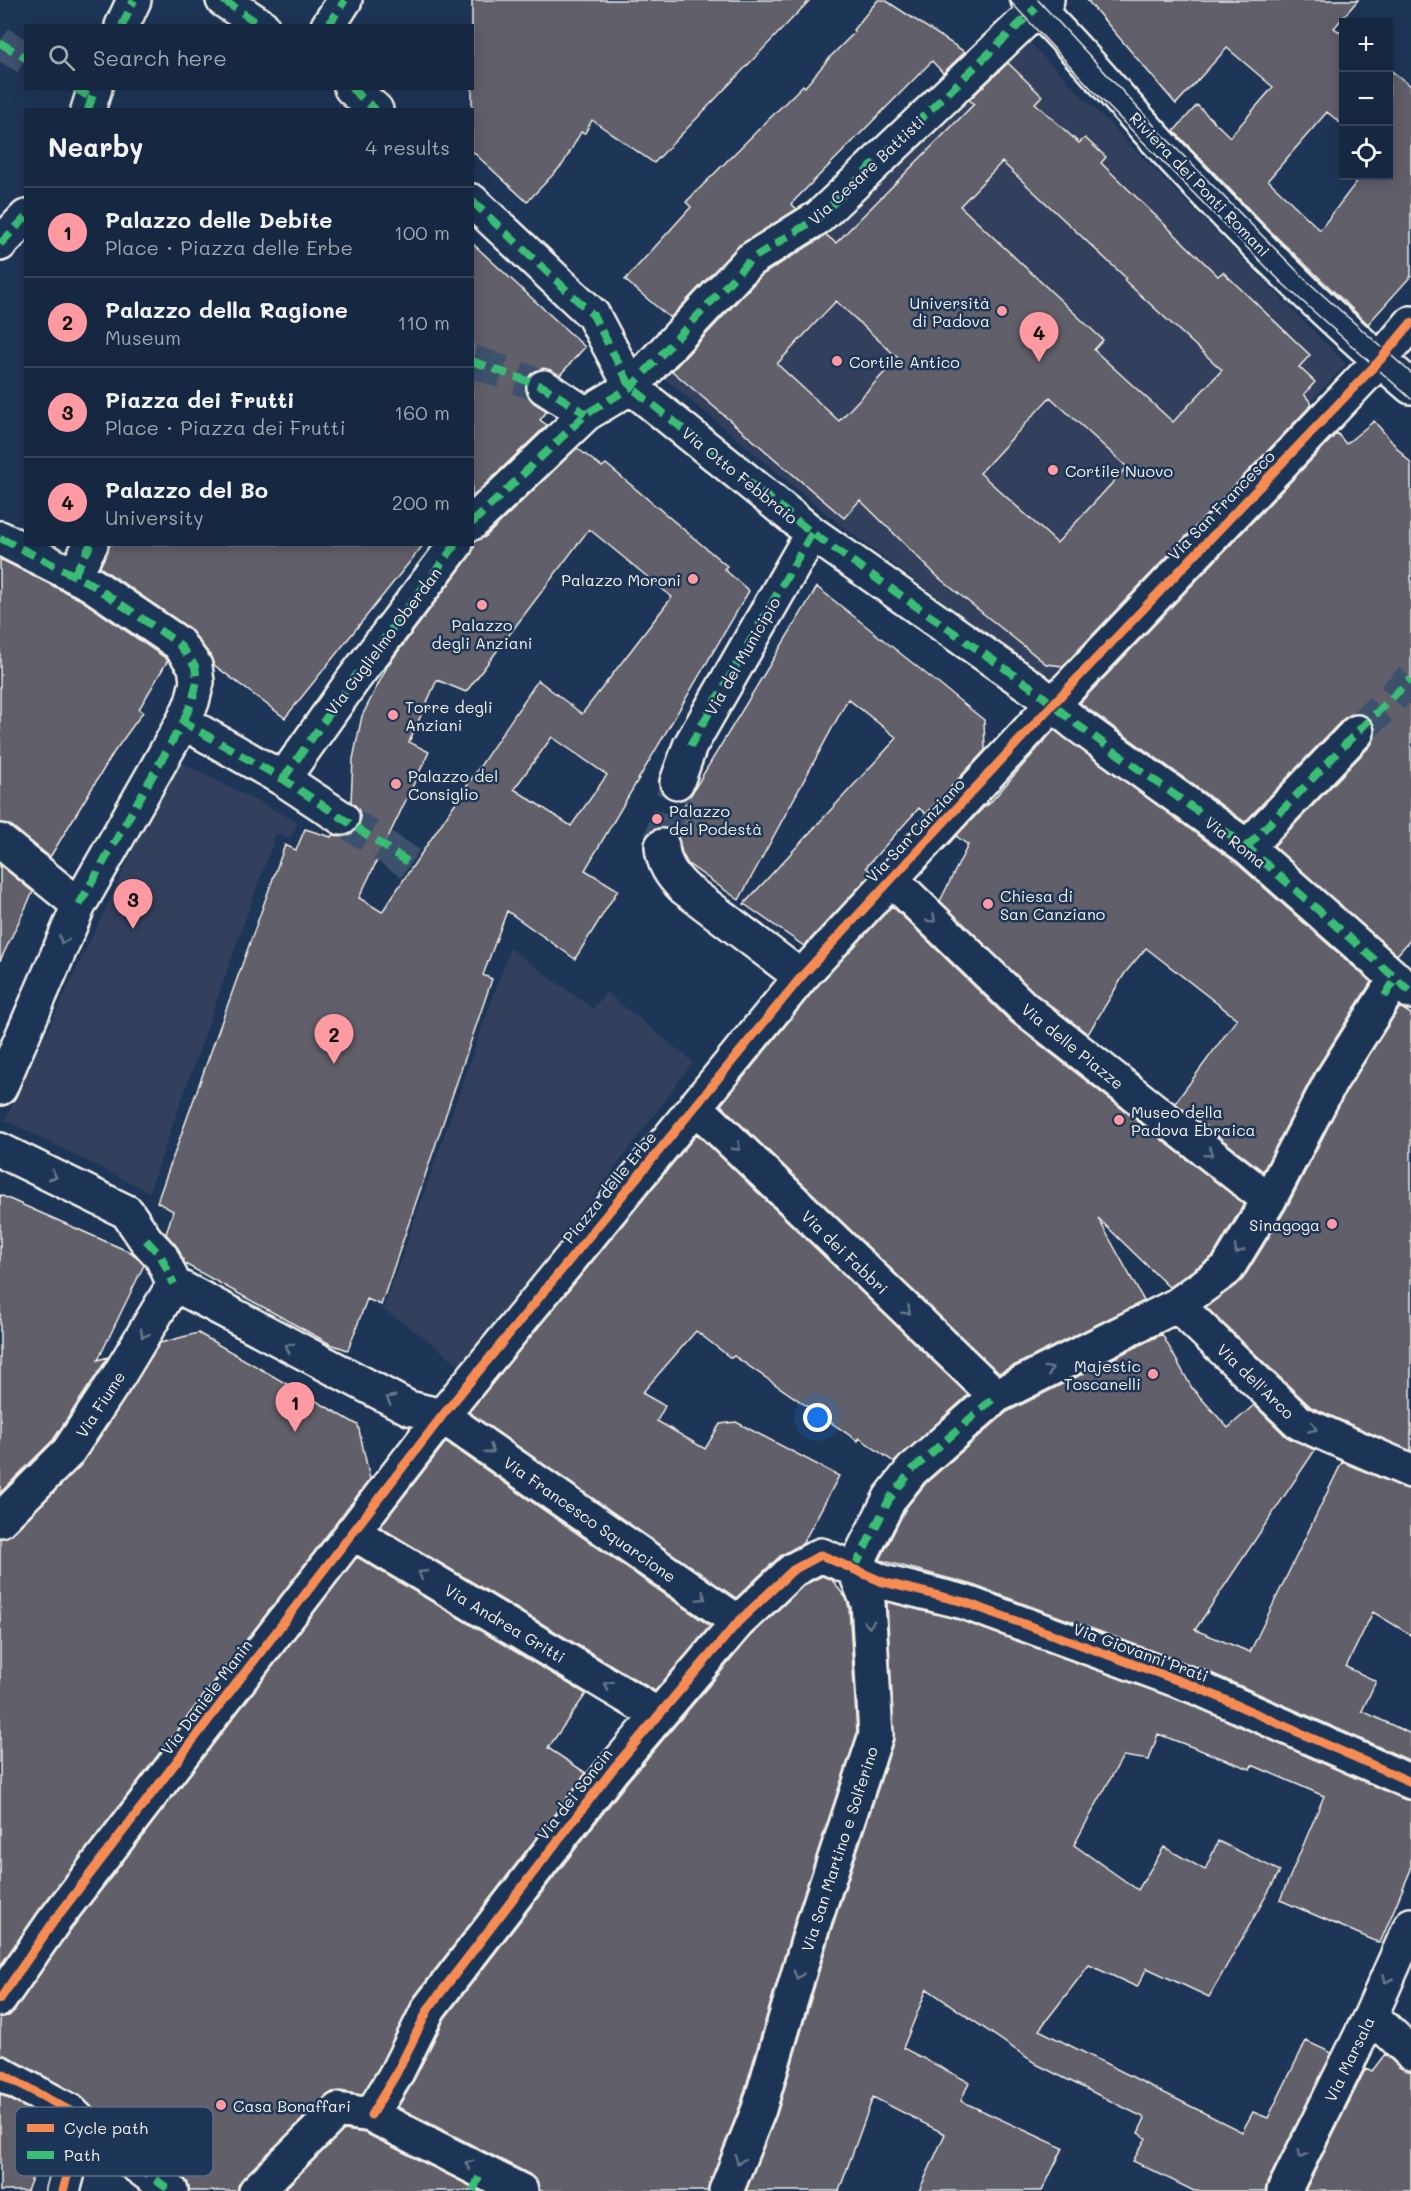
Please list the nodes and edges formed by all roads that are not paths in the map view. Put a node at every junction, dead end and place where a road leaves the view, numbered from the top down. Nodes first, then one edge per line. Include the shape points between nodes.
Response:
1 (134, 0) edge
2 (223, 0) edge
3 (345, 0) edge
4 (1037, 3) edge
5 (123, 24) edge
6 (259, 24) edge
7 (329, 24) edge
8 (353, 90) edge
9 (374, 108) edge
10 (474, 203) edge
11 (24, 219) edge
12 (0, 244) edge
13 (1411, 323) edge
14 (1380, 360) junction
15 (543, 387) tunnel mouth
16 (631, 387) junction
17 (1411, 387) edge
18 (586, 414) junction
19 (474, 521) edge
20 (812, 533) junction
21 (0, 538) edge
22 (90, 546) edge
23 (455, 546) edge
24 (74, 575) junction
25 (1052, 705) junction
26 (183, 723) junction
27 (1357, 732) tunnel mouth
28 (283, 779) junction
29 (677, 782) tunnel mouth
30 (342, 818) tunnel mouth
31 (0, 841) edge
32 (662, 846) tunnel mouth
33 (1246, 847) junction
34 (890, 878) junction
35 (79, 904) junction
36 (801, 977) junction
37 (1397, 989) edge
38 (10, 1034) edge
39 (0, 1088) edge
40 (695, 1106) junction
41 (0, 1150) edge
42 (1269, 1200) junction
43 (174, 1284) junction
44 (1177, 1305) junction
45 (996, 1396) junction
46 (442, 1416) junction
47 (1411, 1471) edge
48 (4, 1515) edge
49 (352, 1532) junction
50 (854, 1569) junction
51 (738, 1622) junction
52 (658, 1715) junction
53 (1411, 1782) edge
54 (1411, 1925) edge
55 (0, 1999) edge
56 (1371, 2015) junction
57 (1411, 2053) edge
58 (0, 2073) edge
59 (63, 2107) edge
60 (371, 2115) junction
61 (67, 2176) edge
62 (151, 2176) edge
63 (63, 2191) edge
64 (171, 2191) edge
65 (256, 2191) edge
66 (521, 2191) edge
67 (726, 2191) edge
68 (1284, 2191) edge

1 - 5 street
2 - 6 street
3 - 7 street
4 - 14 street, Riviera dei Ponti Romani via 1167,151 1291,278
4 - 16 street, Via Cesare Battisti via 819,218 750,260
8 - 9 street
10 - 16 street, Via Otto Febbraio via 593,315
11 - 12 street
13 - 14 street, Via San Francesco
14 - 17 street, Riviera dei Ponti Romani
14 - 25 street, Via San Francesco
15 - 18 street
16 - 18 street
16 - 20 street, Via Otto Febbraio
18 - 19 street
20 - 25 street, Via Otto Febbraio
20 - 29 street, Via del Municipio via 690,746
21 - 24 street
22 - 24 street
23 - 28 street, Via Guglielmo Oberdan
24 - 26 street via 178,643 195,666 197,682
25 - 33 street, Via Roma
25 - 34 street, Via San Canziano
26 - 28 street
26 - 35 street
27 - 33 street
28 - 30 street
31 - 35 street
32 - 36 street via 666,865 684,888
33 - 37 street, Via Roma
34 - 36 street, Via San Canziano
34 -> 42 street, Via delle Piazze via 1024,1008
35 -> 38 street
36 - 40 street, Piazza delle Erbe
37 - 42 street via 1331,1081
38 - 39 street
40 -> 45 street, Via dei Fabbri
40 - 46 street, Piazza delle Erbe
41 -> 43 street via 128,1212 161,1256
42 -> 44 street via 1227,1269
46 -> 43 street via 409,1408
43 -> 48 street, Via Fiume via 68,1452
45 -> 44 street
44 -> 47 street, Via dell'Arco via 1300,1423
45 - 50 street via 912,1470 890,1498
46 - 49 street, Via Daniele Manin
46 -> 51 street, Via Francesco Squarcione
52 -> 49 street, Via Andrea Gritti
49 - 55 street, Via Daniele Manin via 54,1920
50 - 51 street, Via dei Soncin via 821,1555 793,1570
50 - 53 street, Via Giovanni Prati via 883,1582 964,1602 1196,1687
50 -> 67 street, Via San Martino e Solferino via 868,1603 876,1735 812,1928 759,2109
51 - 52 street, Via dei Soncin
52 - 60 street, Via dei Soncin via 429,2008
54 -> 56 street, Via Marsala
56 - 57 street
56 -> 68 street, Via Marsala
58 - 59 street
60 - 65 street via 338,2110
66 -> 60 street
61 - 63 street
62 - 64 street

